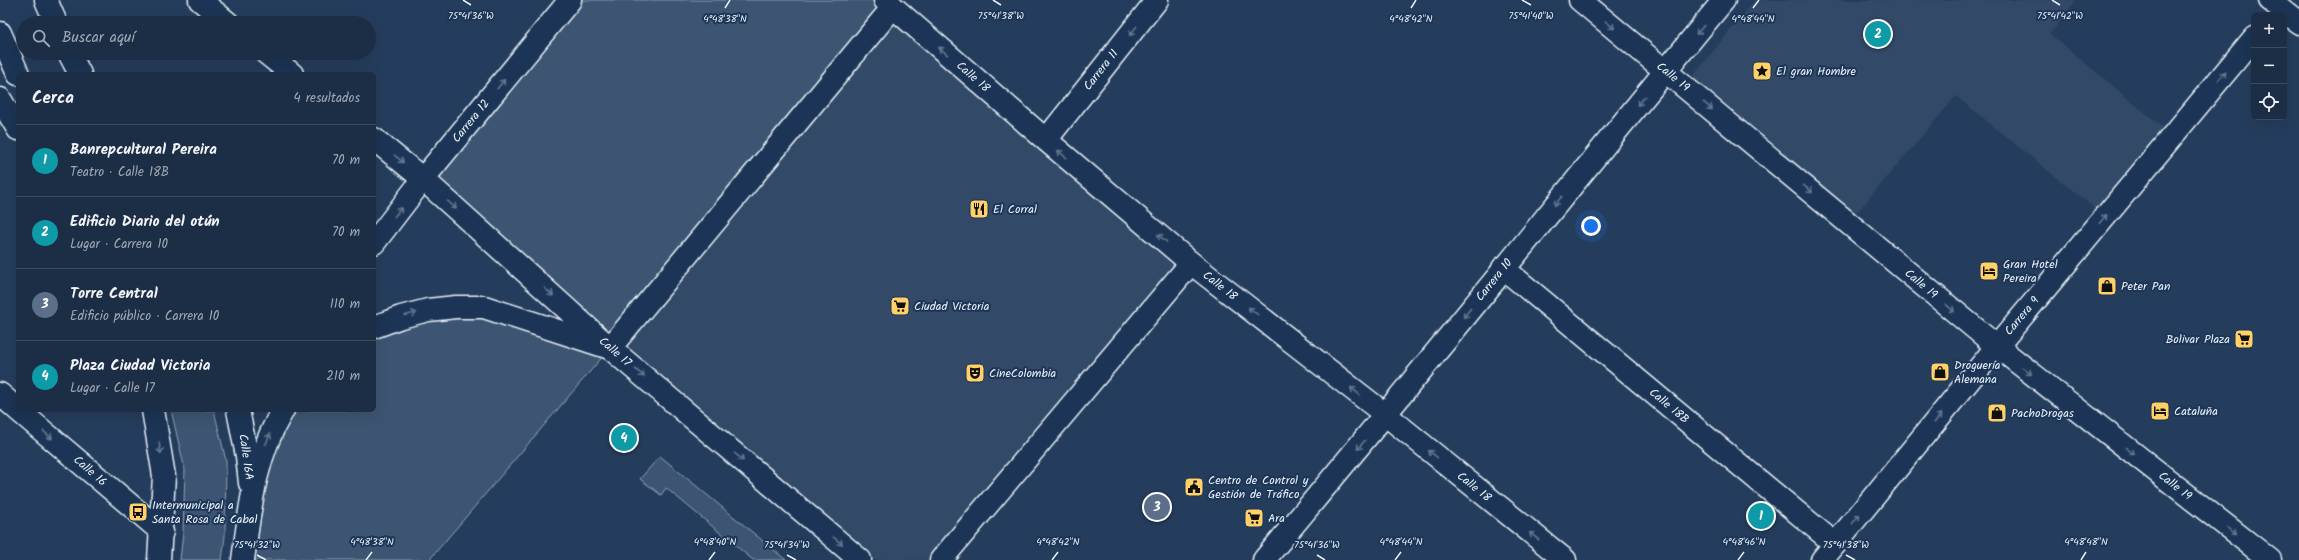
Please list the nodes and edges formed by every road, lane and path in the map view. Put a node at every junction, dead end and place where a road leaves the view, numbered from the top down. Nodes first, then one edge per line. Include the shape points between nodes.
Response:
1 (46, 0) edge
2 (200, 0) edge
3 (570, 0) edge
4 (1157, 0) edge
5 (1580, 0) edge
6 (1724, 0) edge
7 (889, 4) edge
8 (2277, 6) edge
9 (53, 16) edge
10 (219, 16) edge
11 (2299, 24) edge
12 (0, 34) edge
13 (2251, 42) edge
14 (73, 60) edge
15 (275, 60) edge
16 (1666, 71) junction
17 (17, 72) edge
18 (79, 72) edge
19 (290, 72) edge
20 (0, 100) edge
21 (16, 126) edge
22 (1046, 140) junction
23 (376, 141) edge
24 (423, 179) junction
25 (376, 240) edge
26 (1191, 263) junction
27 (1503, 268) junction
28 (376, 326) edge
29 (1996, 347) junction
30 (610, 348) junction
31 (0, 394) edge
32 (16, 408) edge
33 (20, 412) edge
34 (153, 412) edge
35 (241, 412) edge
36 (282, 412) edge
37 (1386, 415) junction
38 (252, 504) junction
39 (162, 532) junction
40 (1829, 552) edge
41 (159, 560) edge
42 (243, 560) edge
43 (860, 560) edge
44 (941, 560) edge
45 (1264, 560) edge
46 (1565, 560) edge
47 (2270, 560) edge

1 - 9 street
2 - 10 street
24 -> 3 street, Carrera 12
4 -> 22 street, Carrera 11
5 -> 16 street, Calle 19
6 -> 16 street, Carrera 10
22 -> 7 street, Calle 18
7 - 30 street
8 - 11 street
12 - 17 street
29 -> 13 street, Carrera 9
14 - 18 street
15 - 19 street
16 -> 27 street, Carrera 10
16 -> 29 street, Calle 19
20 - 21 street
26 -> 22 street, Calle 18
23 -> 24 street, Calle 17
25 -> 24 street, Carrera 12
24 -> 30 street, Calle 17
37 -> 26 street, Calle 18
26 - 44 street
27 -> 37 street, Carrera 10
27 - 40 street, Calle 18B
28 -> 30 street via 401,316 428,310 484,307
40 -> 29 street, Carrera 9
29 -> 47 street, Calle 19
30 -> 43 street, Calle 17
31 - 32 street, Calle 16
33 -> 39 street, Calle 16
34 -> 39 street via 164,476
35 - 38 street, Calle 16A
38 -> 36 street via 256,476 264,449
37 -> 45 street, Carrera 10
46 -> 37 street, Calle 18
38 - 42 street
39 - 41 street

